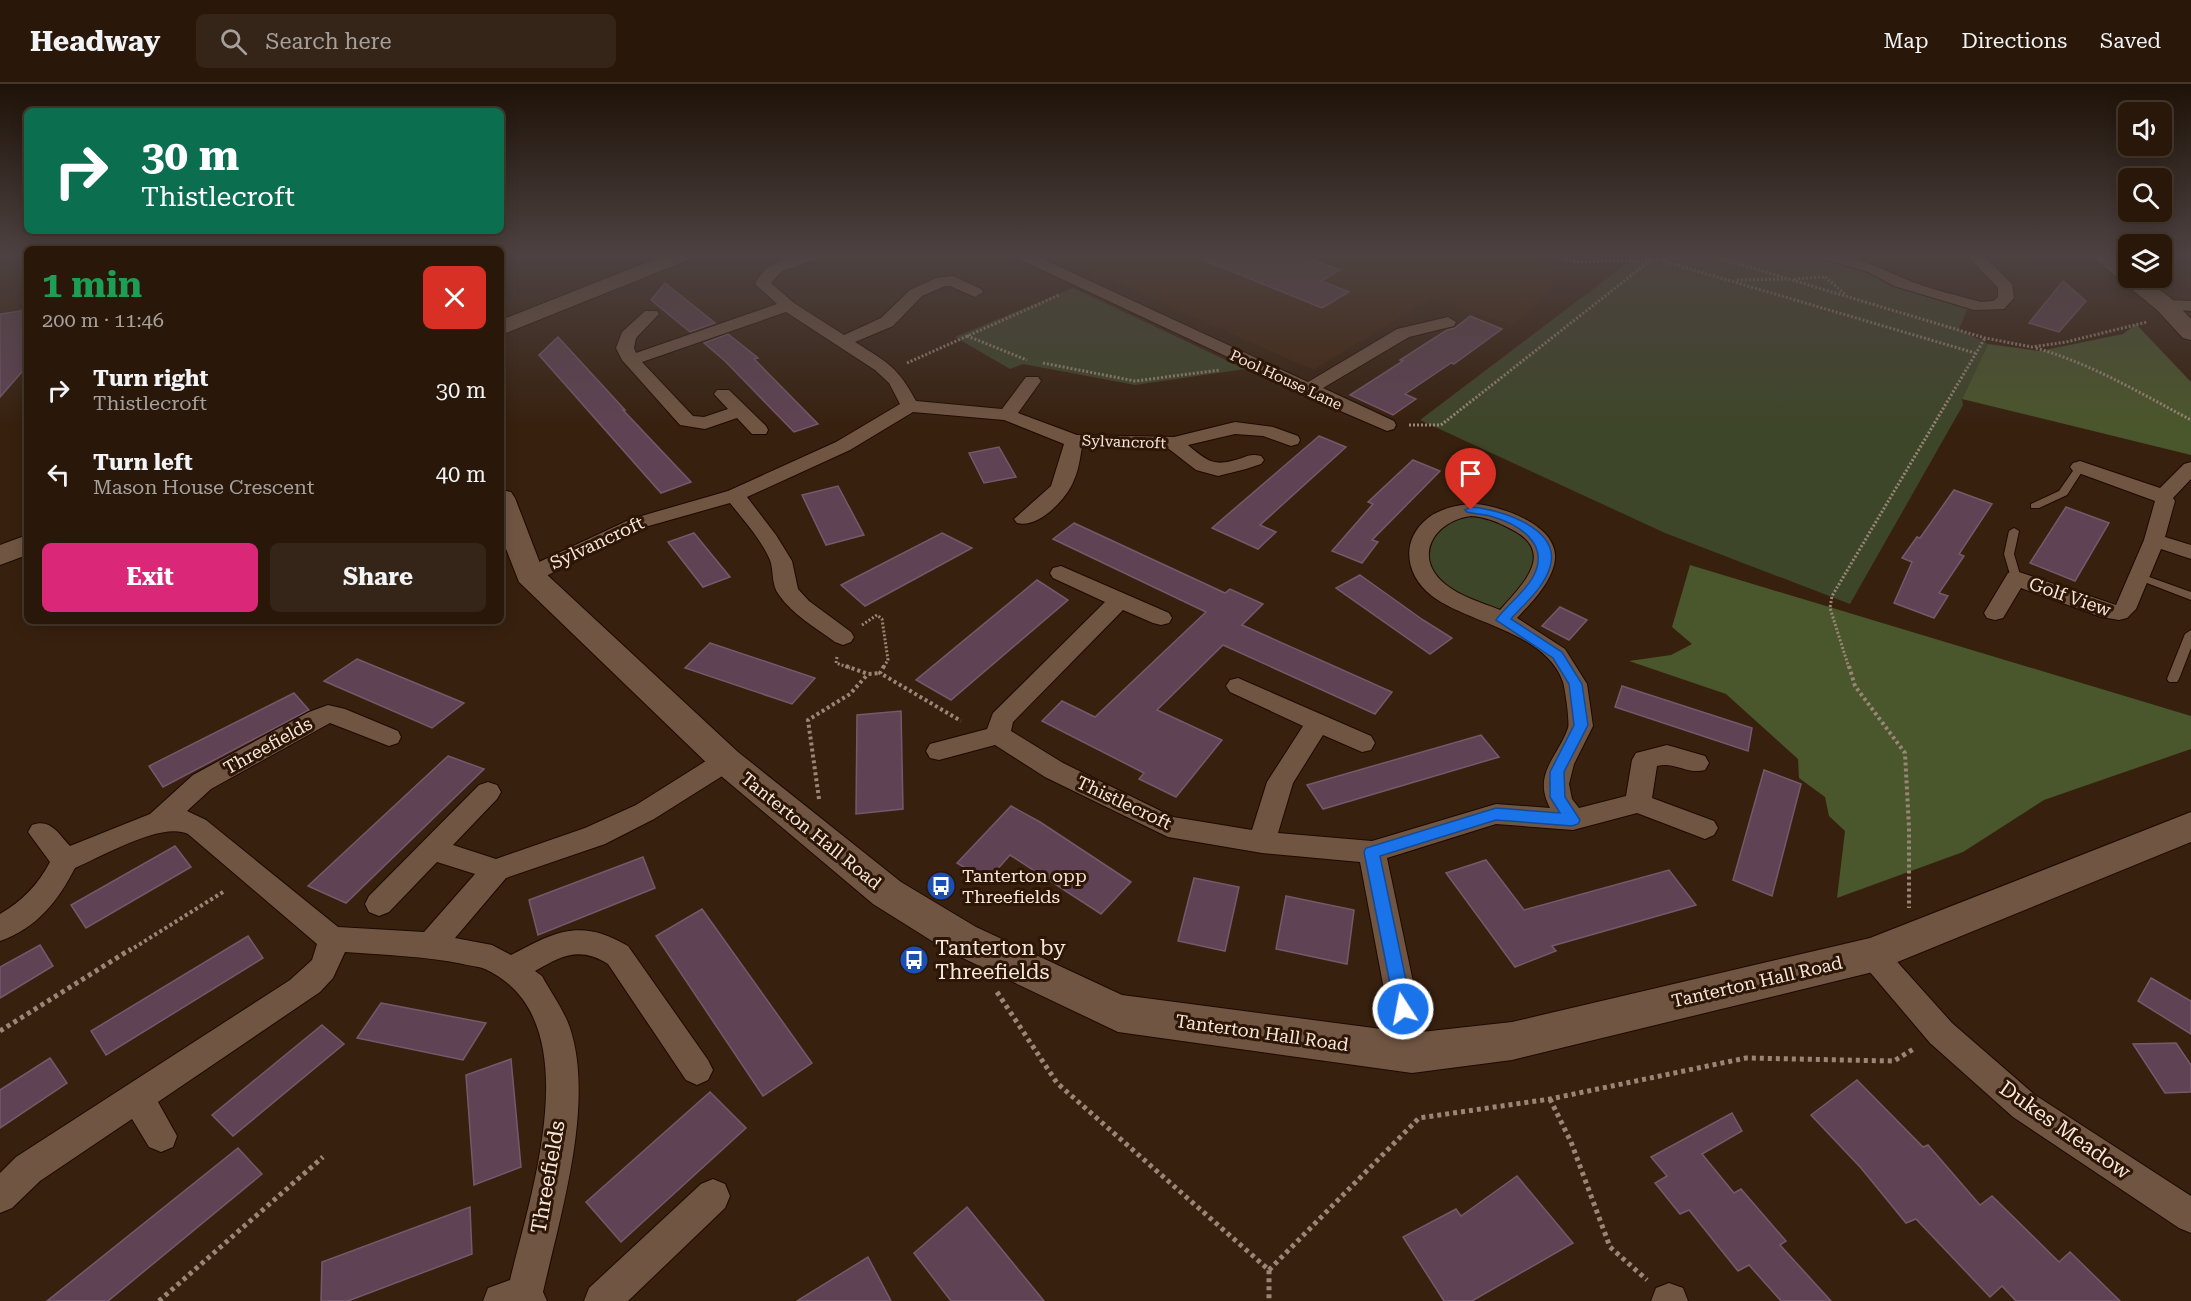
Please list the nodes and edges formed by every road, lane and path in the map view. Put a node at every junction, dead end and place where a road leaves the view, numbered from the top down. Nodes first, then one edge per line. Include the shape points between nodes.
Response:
1 (539, 313) edge
2 (768, 313) edge
3 (799, 313) edge
4 (896, 313) edge
5 (1019, 313) edge
6 (1144, 313) edge
7 (1584, 313) edge
8 (1842, 313) edge
9 (1901, 313) edge
10 (2161, 313) edge
11 (2180, 313) edge
12 (651, 314) dead end
13 (1448, 322) dead end
14 (504, 327) edge
15 (2191, 333) edge
16 (967, 336) junction
17 (1984, 338) junction
18 (843, 340) junction
19 (2032, 347) junction
20 (1975, 353) junction
21 (631, 360) junction
22 (1031, 361) dead end
23 (1042, 363) dead end
24 (1256, 366) junction
25 (887, 371) junction
26 (1032, 381) dead end
27 (1308, 390) junction
28 (723, 394) dead end
29 (910, 406) junction
30 (740, 411) junction
31 (1007, 415) junction
32 (2191, 420) edge
33 (1387, 425) joint
34 (759, 429) dead end
35 (1291, 440) dead end
36 (1074, 441) junction
37 (1174, 443) junction
38 (1254, 460) dead end
39 (2080, 468) joint
40 (2191, 468) edge
41 (735, 495) junction
42 (2163, 496) junction
43 (504, 506) edge
44 (2036, 506) dead end
45 (1024, 519) dead end
46 (2014, 531) dead end
47 (2154, 540) junction
48 (24, 545) edge
49 (2191, 552) edge
50 (0, 556) edge
51 (1060, 573) dead end
52 (530, 574) junction
53 (2138, 576) junction
54 (2016, 578) junction
55 (2191, 596) edge
56 (1120, 600) junction
57 (1995, 613) dead end
58 (1161, 618) dead end
59 (1503, 620) junction
60 (2191, 634) edge
61 (843, 637) junction
62 (880, 673) junction
63 (868, 674) junction
64 (2173, 679) dead end
65 (1238, 686) dead end
66 (1319, 723) junction
67 (998, 735) junction
68 (389, 737) dead end
69 (1362, 743) dead end
70 (939, 751) dead end
71 (726, 761) junction
72 (1696, 763) dead end
73 (488, 792) dead end
74 (1638, 803) junction
75 (794, 817) junction
76 (1572, 820) junction
77 (159, 821) junction
78 (2191, 826) edge
79 (1705, 828) dead end
80 (41, 832) dead end
81 (1262, 842) junction
82 (432, 849) junction
83 (1372, 852) junction
84 (65, 860) junction
85 (496, 870) junction
86 (223, 892) dead end
87 (379, 904) dead end
88 (0, 929) edge
89 (332, 939) junction
90 (1909, 939) junction
91 (431, 945) junction
92 (1873, 955) junction
93 (510, 970) junction
94 (994, 987) dead end
95 (0, 1031) edge
96 (1941, 1033) junction
97 (1412, 1053) junction
98 (697, 1070) dead end
99 (136, 1097) junction
100 (1550, 1099) junction
101 (161, 1136) dead end
102 (323, 1157) dead end
103 (0, 1196) edge
104 (713, 1196) dead end
105 (2191, 1216) edge
106 (1269, 1270) junction
107 (518, 1298) edge
108 (159, 1301) edge
109 (603, 1301) edge
110 (1269, 1301) edge
111 (1669, 1301) edge

1 - 14 street
2 - 21 street
3 - 18 street
4 - 18 street via 887,322
5 - 16 path
6 - 24 street, Pool House Lane
7 - 33 path via 1441,425
8 - 20 path
9 - 17 path
10 - 19 path via 2066,342
11 - 15 street
12 - 21 street via 628,336 625,348
13 - 27 street via 1403,333
16 - 22 path
16 - 25 path
17 - 19 path
17 - 20 path
18 - 25 street
19 - 32 path via 2102,372
20 - 90 path via 1832,596 1830,608 1855,686 1905,753
21 - 30 street via 687,421 705,423
23 - 24 path via 1135,381
24 - 27 street, Pool House Lane
25 - 29 street
26 - 31 street
27 - 33 street, Pool House Lane
28 - 30 street
29 - 31 street, Sylvancroft
29 - 41 street, Sylvancroft via 843,446
30 - 34 street
31 - 36 street, Sylvancroft
35 - 37 street, Sylvancroft via 1266,431 1235,428
36 - 37 street, Sylvancroft
36 - 45 street, Sylvancroft via 1066,480 1057,495
37 - 38 street, Sylvancroft via 1203,468 1227,470
39 - 42 street
39 - 44 lane via 2063,493
40 - 42 street
41 - 52 street, Sylvancroft via 638,523
41 - 61 street via 781,561 787,591
42 - 47 street, Golf View
43 - 52 street, Tanterton Hall Road
46 - 54 lane via 2009,554
47 - 49 street
47 - 53 street, Golf View
48 - 50 street
51 - 56 street
52 - 71 street, Tanterton Hall Road
53 - 54 street, Golf View via 2126,609 2119,613
53 - 55 lane
54 - 57 street, Golf View
56 - 58 street
56 - 67 street via 1002,719
59 - 59 street via 1442,592 1424,574 1419,547 1424,532 1436,521 1471,510 1491,512 1512,520 1541,543 1545,556 1538,581
59 - 76 street via 1558,655 1576,684 1581,725 1557,772 1558,797
60 - 64 lane
61 - 62 path via 877,615 882,619 888,660
61 - 63 path via 836,663
62 - 63 path
62 - 67 path via 979,731
63 - 75 path via 850,694 808,720 819,799
65 - 66 street
66 - 69 street
66 - 81 street via 1280,782
67 - 70 street
67 - 81 street, Thistlecroft via 1054,770 1168,826
68 - 77 street, Threefields via 328,714 202,782
71 - 75 street, Tanterton Hall Road
71 - 85 street via 645,812 595,836
72 - 74 street via 1667,754 1645,760
73 - 82 street
74 - 76 street, Thistlecroft
74 - 79 street
75 - 97 street, Tanterton Hall Road via 887,893 962,939 1118,1013
76 - 83 street, Thistlecroft via 1496,814
77 - 84 street, Threefields
77 - 89 street, Threefields via 183,820 197,826
78 - 90 street, Tanterton Hall Road
80 - 84 street
81 - 83 street, Thistlecroft
82 - 85 street
82 - 87 street
83 - 97 street
84 - 88 street via 53,883 30,911
85 - 91 street
86 - 95 path
89 - 91 street, Threefields
89 - 99 street via 331,954 321,973
90 - 92 street, Tanterton Hall Road
91 - 93 street, Threefields via 492,958
92 - 96 street, Dukes Meadow
92 - 97 street, Tanterton Hall Road via 1512,1041
93 - 98 street via 568,942 604,944 618,955
93 - 107 street, Threefields via 531,985 555,1029 563,1074 558,1147
94 - 106 path via 1057,1083
96 - 100 path via 1894,1061 1746,1058
96 - 105 street, Dukes Meadow via 2024,1106
99 - 101 street
99 - 103 street via 28,1169
100 - 106 path via 1419,1118
100 - 111 path via 1571,1142 1610,1247
102 - 108 path
104 - 109 street
106 - 110 path

